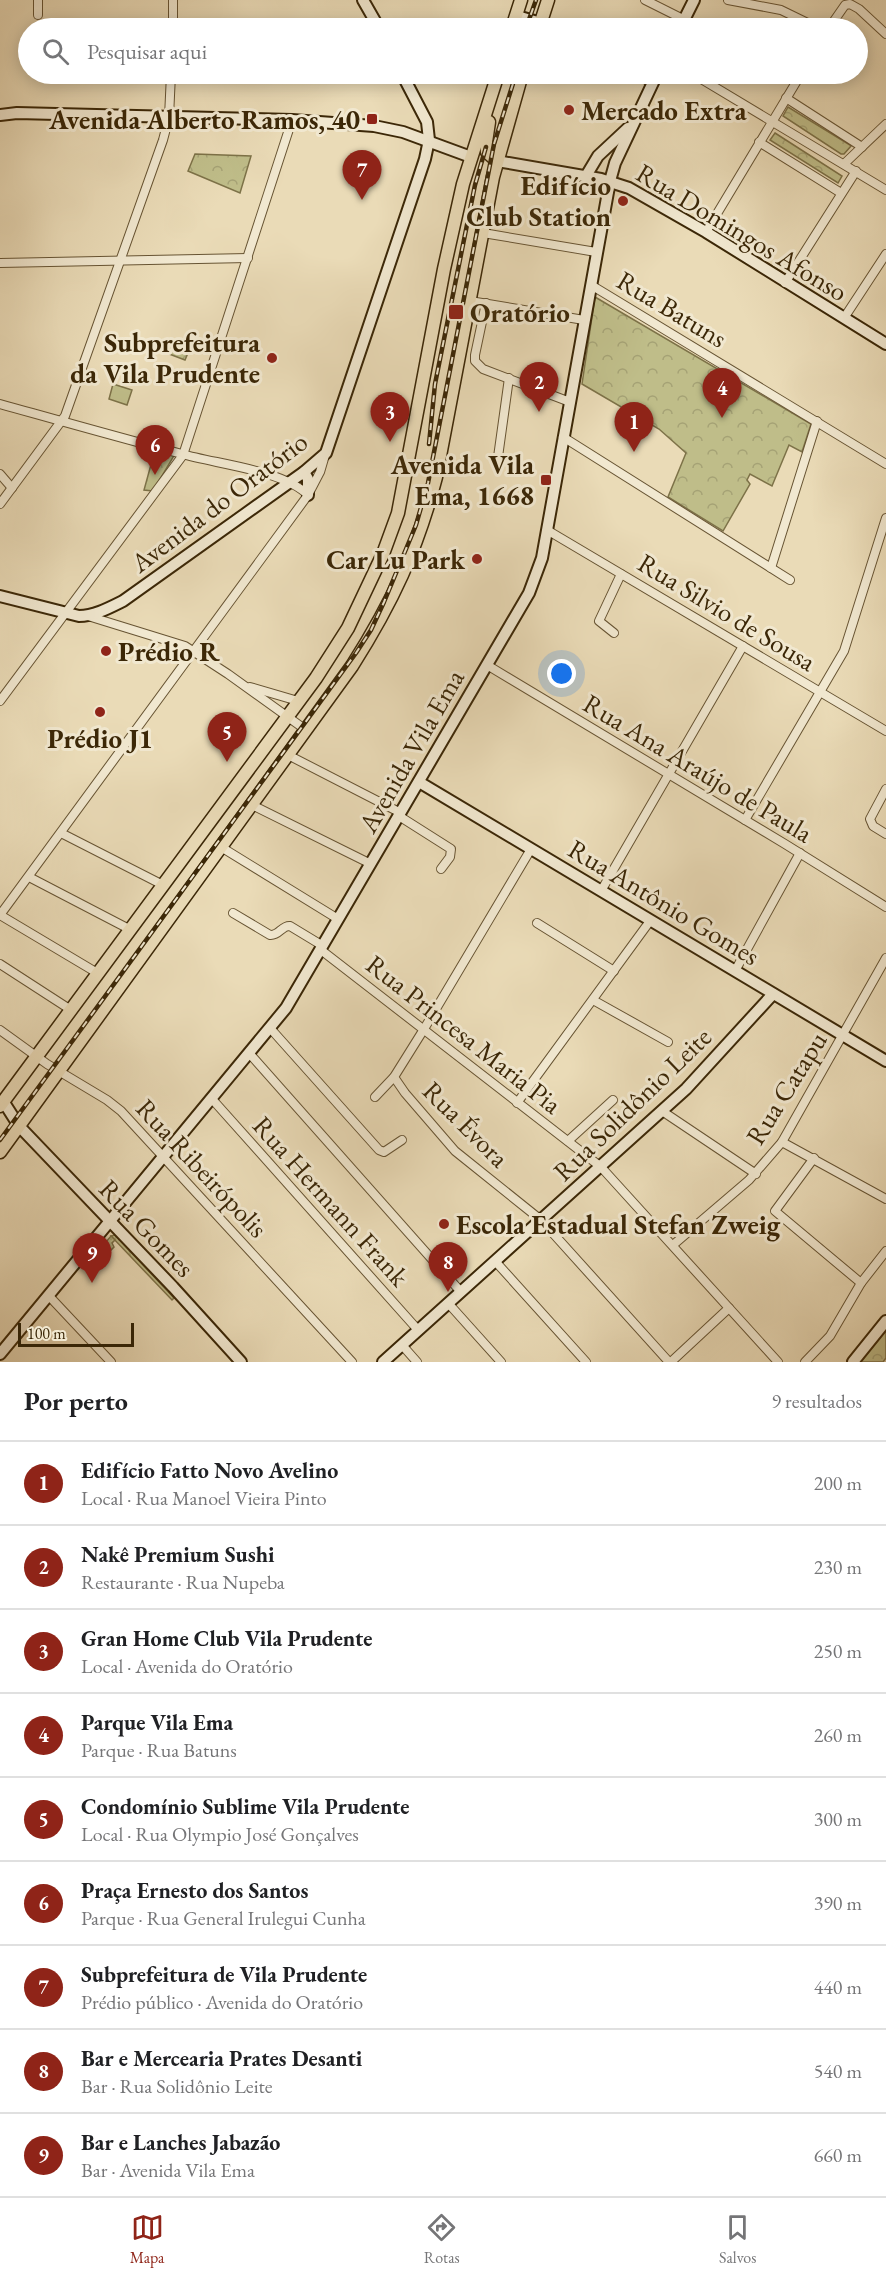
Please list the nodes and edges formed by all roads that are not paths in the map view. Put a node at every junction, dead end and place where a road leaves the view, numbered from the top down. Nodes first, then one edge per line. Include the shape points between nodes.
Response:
1 (38, 0) edge
2 (173, 0) edge
3 (363, 0) edge
4 (522, 0) edge
5 (548, 0) edge
6 (645, 0) edge
7 (694, 0) edge
8 (728, 0) edge
9 (38, 15) dead end
10 (517, 16) joint
11 (173, 18) edge
12 (373, 18) edge
13 (522, 18) edge
14 (545, 18) edge
15 (673, 18) edge
16 (685, 18) edge
17 (797, 18) edge
18 (836, 18) edge
19 (886, 34) edge
20 (171, 84) edge
21 (407, 84) edge
22 (495, 84) edge
23 (496, 84) edge
24 (519, 84) edge
25 (652, 84) edge
26 (710, 84) edge
27 (795, 84) edge
28 (786, 99) junction
29 (0, 115) edge
30 (169, 117) junction
31 (292, 120) junction
32 (772, 120) junction
33 (633, 124) junction
34 (886, 124) edge
35 (429, 140) junction
36 (759, 142) junction
37 (862, 147) junction
38 (471, 157) junction
39 (497, 161) junction
40 (844, 164) junction
41 (856, 171) junction
42 (586, 176) junction
43 (610, 181) junction
44 (886, 190) edge
45 (841, 193) junction
46 (706, 232) junction
47 (483, 233) junction
48 (596, 252) junction
49 (886, 254) edge
50 (248, 258) junction
51 (121, 261) junction
52 (0, 263) edge
53 (785, 283) junction
54 (591, 285) junction
55 (470, 301) junction
56 (486, 303) junction
57 (844, 318) junction
58 (584, 320) junction
59 (886, 344) edge
60 (509, 378) junction
61 (570, 402) junction
62 (0, 404) edge
63 (817, 421) junction
64 (62, 422) junction
65 (564, 437) junction
66 (326, 453) junction
67 (183, 454) junction
68 (498, 457) dead end
69 (886, 464) edge
70 (304, 472) junction
71 (0, 474) edge
72 (289, 482) junction
73 (12, 488) junction
74 (308, 495) junction
75 (0, 504) edge
76 (886, 518) edge
77 (547, 530) junction
78 (771, 568) junction
79 (621, 574) junction
80 (790, 580) dead end
81 (0, 596) edge
82 (65, 613) junction
83 (86, 616) junction
84 (614, 633) dead end
85 (743, 646) junction
86 (193, 652) junction
87 (487, 665) junction
88 (243, 685) junction
89 (820, 692) junction
90 (0, 701) edge
91 (298, 701) junction
92 (287, 717) junction
93 (306, 730) junction
94 (886, 730) edge
95 (288, 755) junction
96 (668, 775) junction
97 (418, 782) junction
98 (886, 789) edge
99 (252, 805) junction
100 (400, 814) junction
101 (745, 820) junction
102 (61, 833) junction
103 (886, 834) edge
104 (221, 847) junction
105 (531, 849) junction
106 (800, 854) junction
107 (371, 864) junction
108 (441, 869) dead end
109 (29, 877) junction
110 (163, 885) junction
111 (600, 891) junction
112 (886, 907) edge
113 (233, 912) dead end
114 (0, 915) edge
115 (338, 919) junction
116 (650, 921) junction
117 (537, 923) dead end
118 (130, 930) junction
119 (322, 948) junction
120 (886, 958) edge
121 (0, 964) edge
122 (614, 971) junction
123 (735, 971) junction
124 (99, 974) junction
125 (773, 993) junction
126 (593, 1000) junction
127 (71, 1010) junction
128 (270, 1028) junction
129 (424, 1029) junction
130 (0, 1030) edge
131 (843, 1035) junction
132 (668, 1042) dead end
133 (249, 1053) junction
134 (36, 1056) junction
135 (886, 1061) edge
136 (58, 1071) junction
137 (394, 1077) junction
138 (375, 1097) dead end
139 (212, 1099) junction
140 (613, 1100) dead end
141 (1, 1102) edge
142 (517, 1103) junction
143 (662, 1111) junction
144 (19, 1126) junction
145 (402, 1140) dead end
146 (568, 1141) junction
147 (782, 1142) junction
148 (0, 1152) edge
149 (165, 1157) junction
150 (814, 1158) junction
151 (601, 1167) junction
152 (756, 1174) junction
153 (886, 1199) edge
154 (541, 1220) junction
155 (111, 1222) junction
156 (673, 1245) junction
157 (886, 1251) edge
158 (495, 1261) junction
159 (861, 1283) junction
160 (461, 1292) junction
161 (49, 1296) junction
162 (448, 1304) junction
163 (729, 1308) junction
164 (886, 1321) edge
165 (418, 1330) junction
166 (402, 1345) junction
167 (0, 1354) edge
168 (111, 1362) edge
169 (241, 1362) edge
170 (352, 1362) edge
171 (383, 1362) edge
172 (417, 1362) edge
173 (501, 1362) edge
174 (586, 1362) edge
175 (670, 1362) edge
176 (778, 1362) edge
177 (805, 1362) edge
178 (853, 1362) edge

1 - 9 street
2 - 11 street
3 - 12 main road
4 - 10 main road
5 - 14 main road
6 - 15 street
7 - 16 main road
8 - 17 street via 781,10
10 - 13 main road
18 - 19 street via 850,4
20 - 30 street
21 - 35 main road via 427,123
22 - 38 main road
23 - 39 main road via 486,152
24 - 39 main road
25 - 33 main road, Avenida Vila Ema
26 - 32 street
27 - 28 street
28 - 32 street
28 - 37 street
29 - 30 main road
30 - 31 main road
30 - 51 street
31 - 35 main road via 374,126
31 - 50 street
32 - 36 street
32 - 40 street
33 - 42 main road via 598,156
33 - 43 main road, Avenida Vila Ema
34 - 37 street
35 - 38 main road
35 - 66 main road, Avenida do Oratório via 419,181
36 - 45 street
36 - 46 street
37 - 40 street
38 - 91 main road via 444,269 398,513 348,628
39 - 42 main road, Rua Domingos Afonso
39 - 47 main road
40 - 41 street
41 - 44 street
41 - 45 street
42 - 43 main road, Rua Domingos Afonso
43 - 46 main road, Rua Domingos Afonso via 642,194
43 - 48 main road, Avenida Vila Ema
45 - 53 street
46 - 53 main road, Rua Domingos Afonso
47 - 48 street
47 - 55 main road
48 - 54 main road, Avenida Vila Ema
49 - 57 street
50 - 51 street
50 - 67 street
51 - 52 street
51 - 64 street
53 - 57 main road, Rua Domingos Afonso
54 - 58 main road, Avenida Vila Ema
54 - 63 street, Rua Batuns
55 - 56 street
55 - 93 main road via 424,523 376,628
56 - 58 street
56 - 60 street via 475,361 483,369
57 - 59 main road, Rua Domingos Afonso
58 - 61 main road, Avenida Vila Ema
60 - 61 street
60 - 68 street
61 - 65 main road, Avenida Vila Ema
62 - 64 street
63 - 69 street, Rua Batuns
63 - 78 street
64 - 67 street
64 - 73 street
65 - 77 main road, Avenida Vila Ema
65 - 78 street
66 - 70 main road, Avenida do Oratório
66 - 74 street
67 - 72 street
67 - 82 street
70 - 72 main road, Avenida do Oratório
70 - 74 main road
71 - 73 street
72 - 74 street
72 - 83 main road, Avenida do Oratório via 123,601
73 - 75 street
74 - 86 street
76 - 89 street via 844,651
77 - 79 street, Rua Silvio de Sousa
77 - 87 main road, Avenida Vila Ema via 529,593
78 - 80 street
79 - 84 street via 599,621
79 - 85 street, Rua Silvio de Sousa
81 - 82 main road, Avenida do Oratório
82 - 83 main road, Avenida do Oratório
82 - 90 street
83 - 86 street via 177,642
85 - 89 street, Rua Silvio de Sousa
85 - 96 street
86 - 88 street
86 - 102 street
87 - 96 street, Rua Ana Araújo de Paula
87 - 97 main road, Avenida Vila Ema
88 - 91 street
88 - 92 street
89 - 94 street, Rua Silvio de Sousa
89 - 101 street
91 - 92 main road
92 - 93 street
92 - 110 main road
93 - 95 main road
95 - 99 main road
95 - 100 street
96 - 101 street, Rua Ana Araújo de Paula
96 - 111 street
97 - 100 main road, Avenida Vila Ema
97 - 105 main road, Rua Antônio Gomes
98 - 103 street via 870,819 873,826
99 - 104 main road
99 - 107 street
100 - 107 main road, Avenida Vila Ema
100 - 108 street via 451,849
101 - 106 street, Rua Ana Araújo de Paula
102 - 109 street
102 - 110 street
104 - 115 street
104 - 136 main road
105 - 111 main road, Rua Antônio Gomes
105 - 129 street
106 - 112 street, Rua Ana Araújo de Paula
106 - 123 street
107 - 115 main road, Avenida Vila Ema
109 - 114 street
109 - 118 street
110 - 118 main road
111 - 116 main road, Rua Antônio Gomes
113 - 119 street, Rua Princesa Maria Pia via 270,935 290,926
114 - 124 street
115 - 119 main road, Avenida Vila Ema
116 - 122 street
116 - 123 main road, Rua Antônio Gomes
117 - 122 street
118 - 124 main road
119 - 128 main road, Avenida Vila Ema
119 - 129 street, Rua Princesa Maria Pia
120 - 131 street, Rua Catapu
121 - 127 street
122 - 126 street
123 - 125 main road, Rua Antônio Gomes
124 - 127 main road
125 - 131 main road, Rua Antônio Gomes
125 - 143 main road, Rua Solidônio Leite
126 - 132 street
126 - 142 street
127 - 134 main road
128 - 133 main road, Avenida Vila Ema
128 - 145 street via 380,1150 389,1150
129 - 137 street
129 - 142 street, Rua Princesa Maria Pia
130 - 134 street, Rua Ribeirópolis
131 - 135 main road, Rua Antônio Gomes
131 - 147 street, Rua Catapu
133 - 139 main road, Avenida Vila Ema
133 - 160 street
134 - 136 street, Rua Ribeirópolis
134 - 141 main road
136 - 144 main road
136 - 149 street, Rua Ribeirópolis via 108,1100
137 - 138 street
137 - 154 street, Rua Évora via 463,1159
139 - 149 main road, Avenida Vila Ema
139 - 165 street, Rua Hermann Frank
140 - 146 street
141 - 144 main road, Rua Gomes
142 - 146 street, Rua Princesa Maria Pia
143 - 151 main road, Rua Solidônio Leite
143 - 152 street
144 - 148 main road
144 - 155 main road, Rua Gomes
146 - 151 street, Rua Princesa Maria Pia
147 - 150 street
147 - 152 street, Rua Catapu
149 - 155 main road, Avenida Vila Ema
149 - 170 street, Rua Ribeirópolis
150 - 153 street
150 - 159 street via 775,1211
151 - 154 main road, Rua Solidônio Leite
151 - 156 street, Rua Princesa Maria Pia
152 - 156 street, Rua Catapu
154 - 158 main road, Rua Solidônio Leite
154 - 175 street, Rua Évora
155 - 161 main road, Avenida Vila Ema
155 - 169 main road, Rua Gomes
156 - 163 street, Rua Princesa Maria Pia
157 - 159 street
158 - 160 main road, Rua Solidônio Leite
158 - 174 street
159 - 177 street via 830,1336
160 - 162 main road, Rua Solidônio Leite
161 - 167 main road, Avenida Vila Ema
161 - 168 street
162 - 165 main road, Rua Solidônio Leite
162 - 173 street
163 - 175 street
163 - 176 street, Rua Princesa Maria Pia
164 - 178 main road
165 - 166 main road, Rua Solidônio Leite
166 - 171 main road, Rua Solidônio Leite
166 - 172 street

